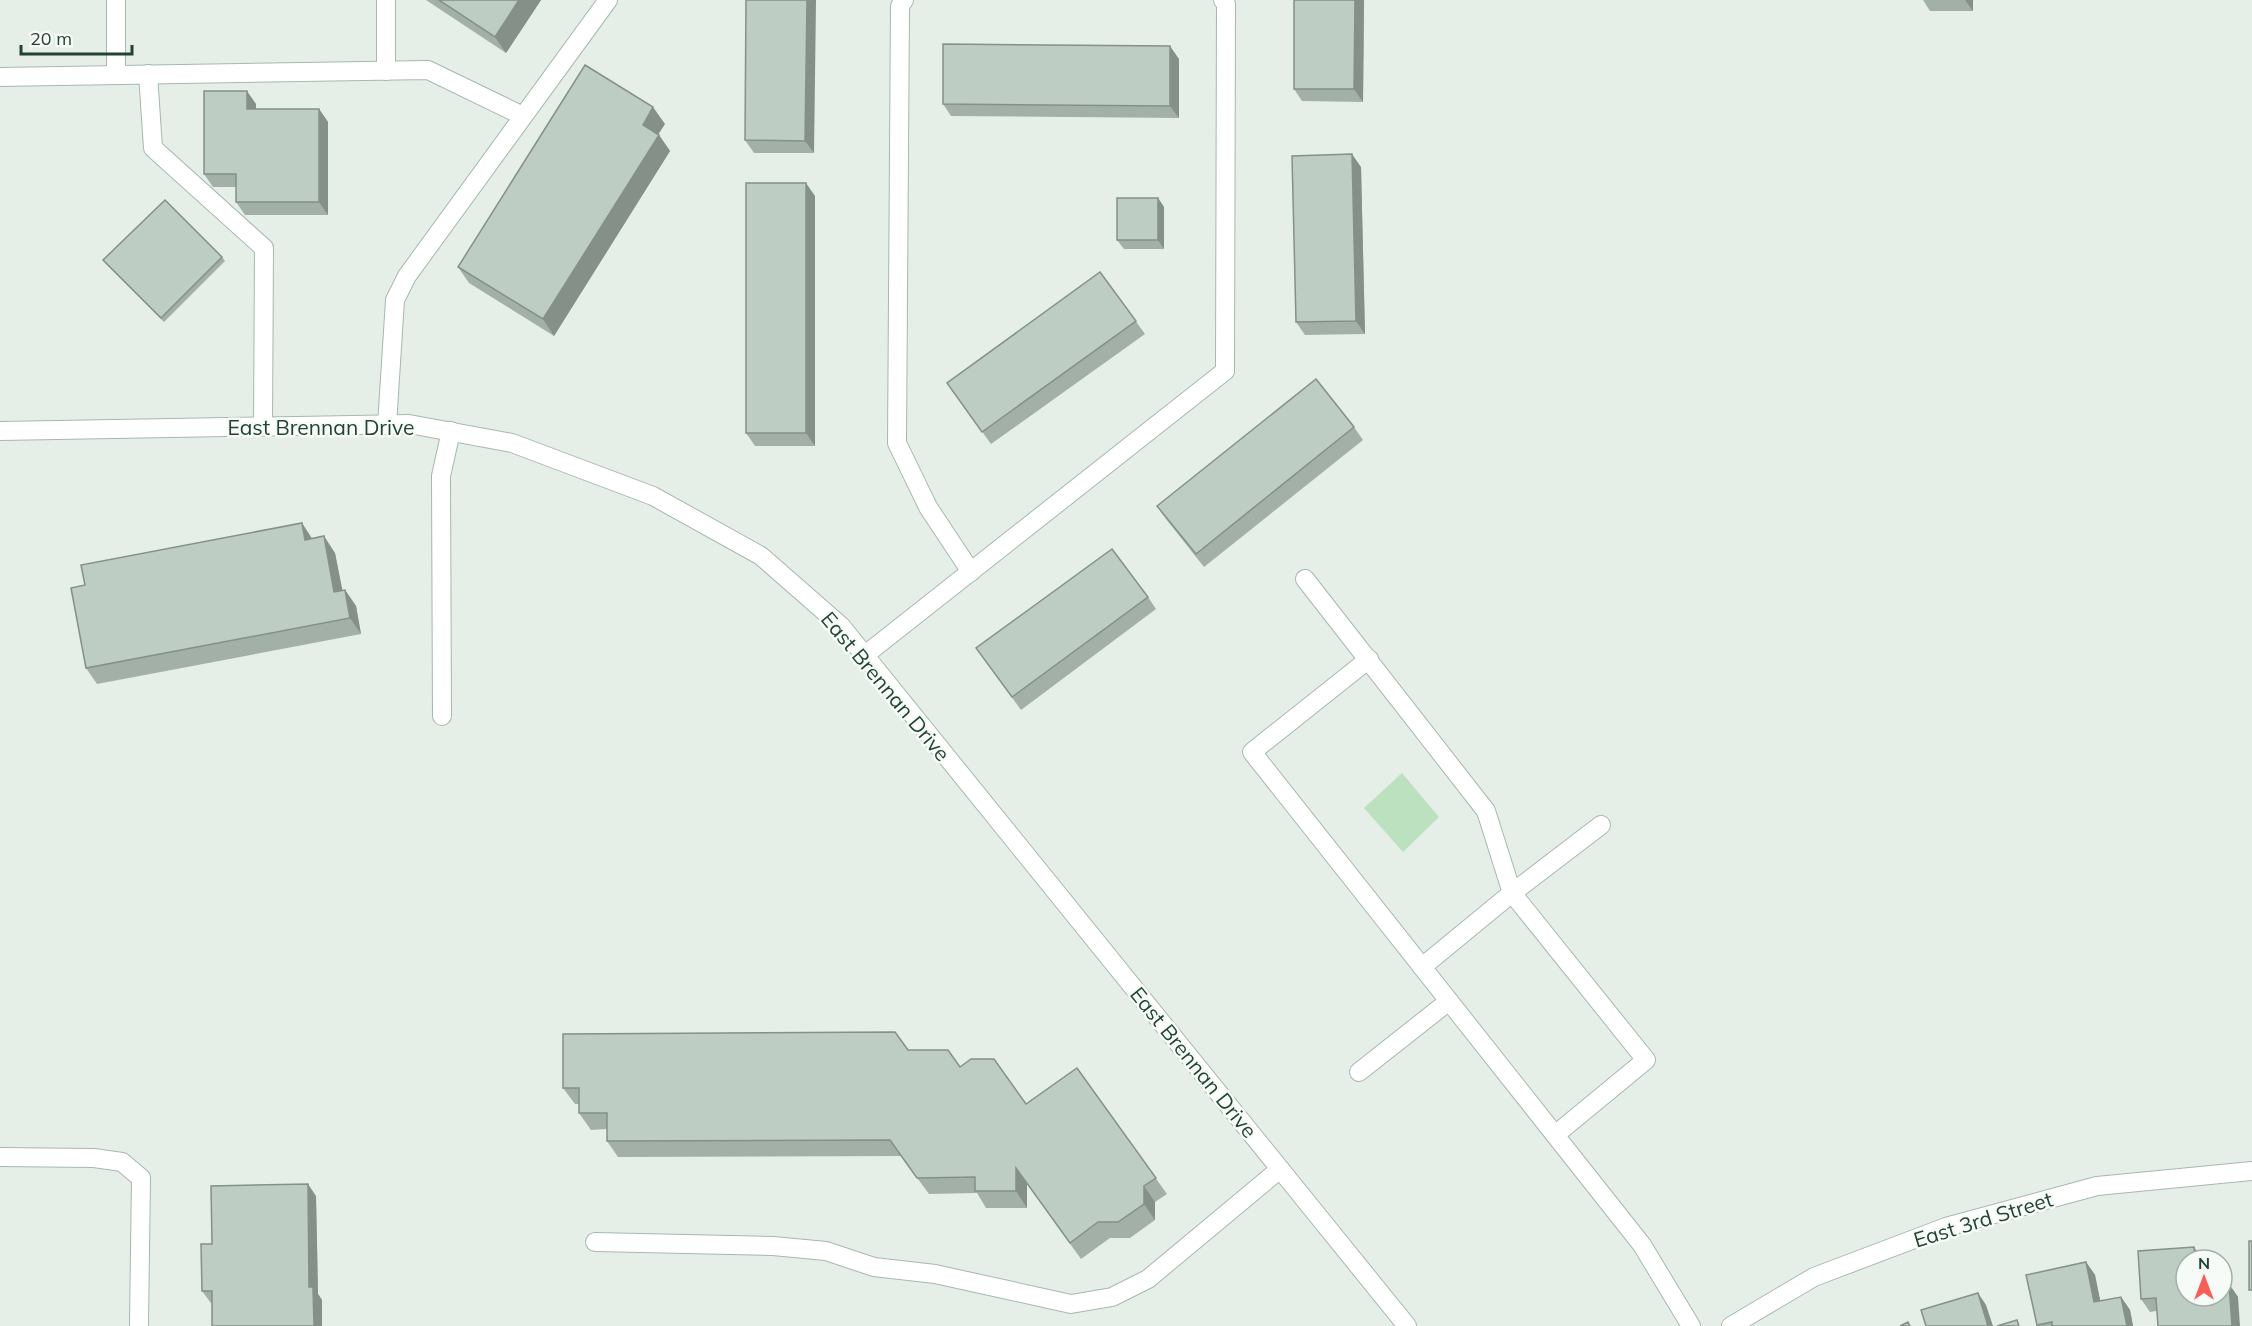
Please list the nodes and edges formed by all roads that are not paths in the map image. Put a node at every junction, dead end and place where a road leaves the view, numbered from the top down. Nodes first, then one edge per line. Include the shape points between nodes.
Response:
1 (116, 0) edge
2 (386, 0) edge
3 (608, 0) edge
4 (904, 0) edge
5 (1223, 0) edge
6 (386, 70) junction
7 (148, 74) junction
8 (116, 75) junction
9 (0, 76) edge
10 (523, 116) junction
11 (387, 425) junction
12 (263, 426) junction
13 (0, 431) edge
14 (451, 431) junction
15 (971, 572) junction
16 (1305, 579) dead end
17 (865, 655) junction
18 (1369, 659) junction
19 (442, 716) dead end
20 (1601, 825) dead end
21 (1512, 893) junction
22 (1422, 967) junction
23 (1449, 1000) junction
24 (1359, 1072) dead end
25 (1554, 1135) junction
26 (0, 1157) edge
27 (1280, 1169) junction
28 (2252, 1172) edge
29 (595, 1242) dead end
30 (139, 1324) dead end
31 (1407, 1326) edge
32 (1691, 1326) edge
33 (1731, 1326) edge

1 - 8 street
2 - 6 street
3 - 10 street
4 - 15 street via 900,6 897,443 928,507
5 - 15 street via 1225,372
6 - 7 street
6 - 10 street via 428,70
7 - 8 street
7 - 12 street via 153,148 264,248
8 - 9 street
10 - 11 street via 407,276 395,300
11 - 12 street, East Brennan Drive
11 - 14 street, East Brennan Drive via 410,424
12 - 13 street, East Brennan Drive
14 - 17 street, East Brennan Drive via 512,442 654,496 761,556 841,626
14 - 19 street via 441,476
15 - 17 street
16 - 18 street
17 - 27 street, East Brennan Drive
18 - 21 street via 1486,811
18 - 22 street via 1252,752
20 - 21 street
21 - 22 street
21 - 25 street via 1646,1060
22 - 23 street
23 - 24 street
23 - 25 street
25 - 32 street via 1642,1245
26 - 30 street via 122,1162 141,1178
27 - 29 street via 1148,1279 1112,1297 1071,1304 935,1274 874,1267 826,1251
27 - 31 street, East Brennan Drive
28 - 33 street, East 3rd Street via 2097,1186 1946,1227 1814,1277

